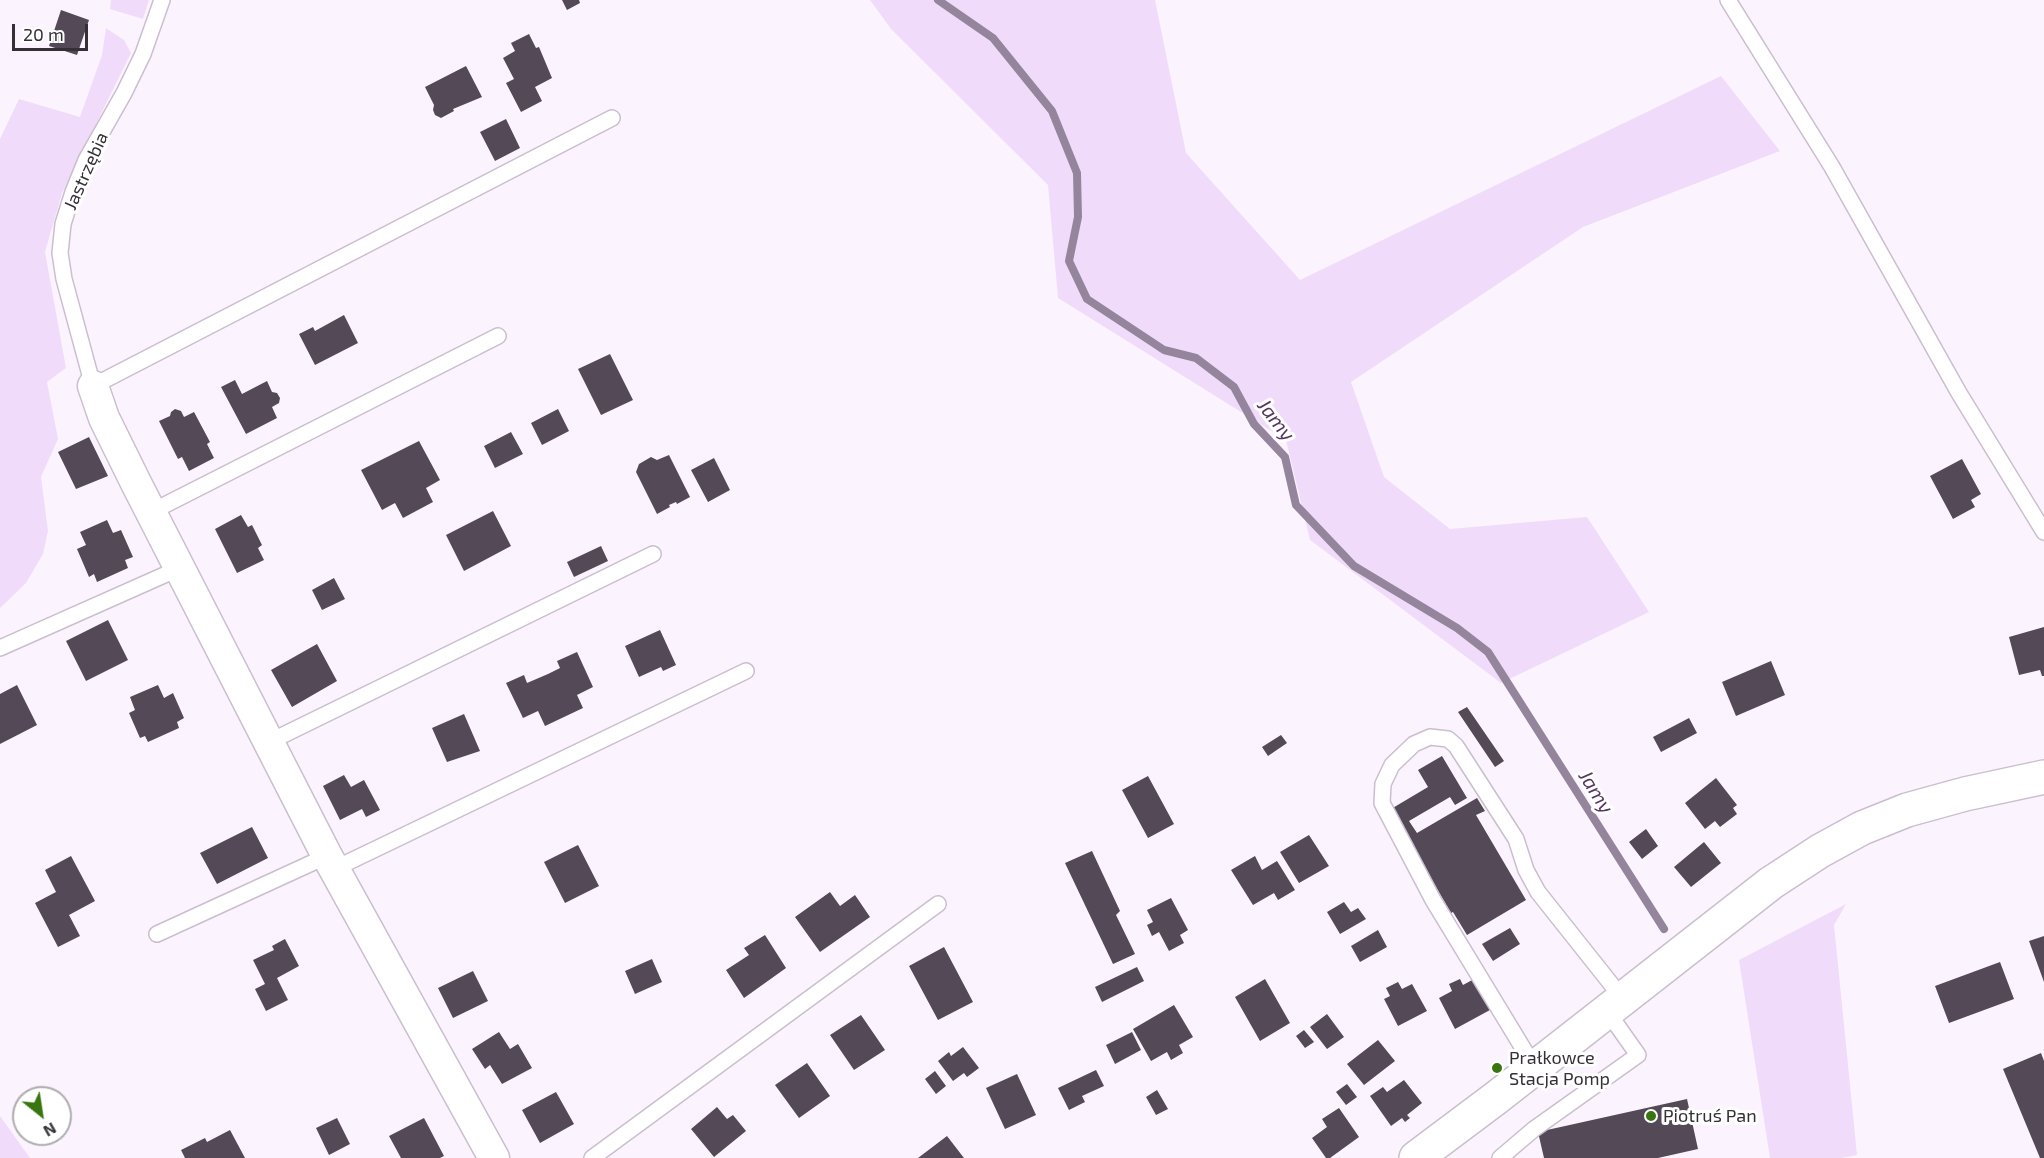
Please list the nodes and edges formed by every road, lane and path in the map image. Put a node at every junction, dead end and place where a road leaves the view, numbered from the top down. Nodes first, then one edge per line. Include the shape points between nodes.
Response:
1 (162, 0) edge
2 (1728, 0) edge
3 (612, 118) dead end
4 (498, 336) dead end
5 (93, 386) junction
6 (151, 512) junction
7 (2044, 532) edge
8 (653, 554) dead end
9 (180, 568) junction
10 (0, 648) edge
11 (746, 671) dead end
12 (269, 742) junction
13 (2044, 777) edge
14 (330, 862) junction
15 (938, 904) dead end
16 (157, 934) dead end
17 (1615, 1005) junction
18 (1535, 1068) junction
19 (494, 1158) edge
20 (592, 1158) edge
21 (1416, 1158) edge
22 (1500, 1158) edge

1 - 5 lane, Jastrzębia via 143,54 86,160 63,224 63,270
2 - 7 lane via 1832,166 1959,393
3 - 5 lane
4 - 6 lane
5 - 6 street via 104,418
6 - 9 street
8 - 12 lane
9 - 10 lane
9 - 12 street
11 - 14 lane
12 - 14 street
13 - 17 main road via 1907,810 1862,828 1771,883
14 - 16 lane
14 - 19 street
15 - 20 lane
17 - 18 main road
17 - 18 lane via 1538,892 1516,839 1456,746 1448,739 1430,737 1414,744 1392,765 1383,784 1382,803 1433,900
17 - 22 lane via 1638,1054
18 - 21 main road

